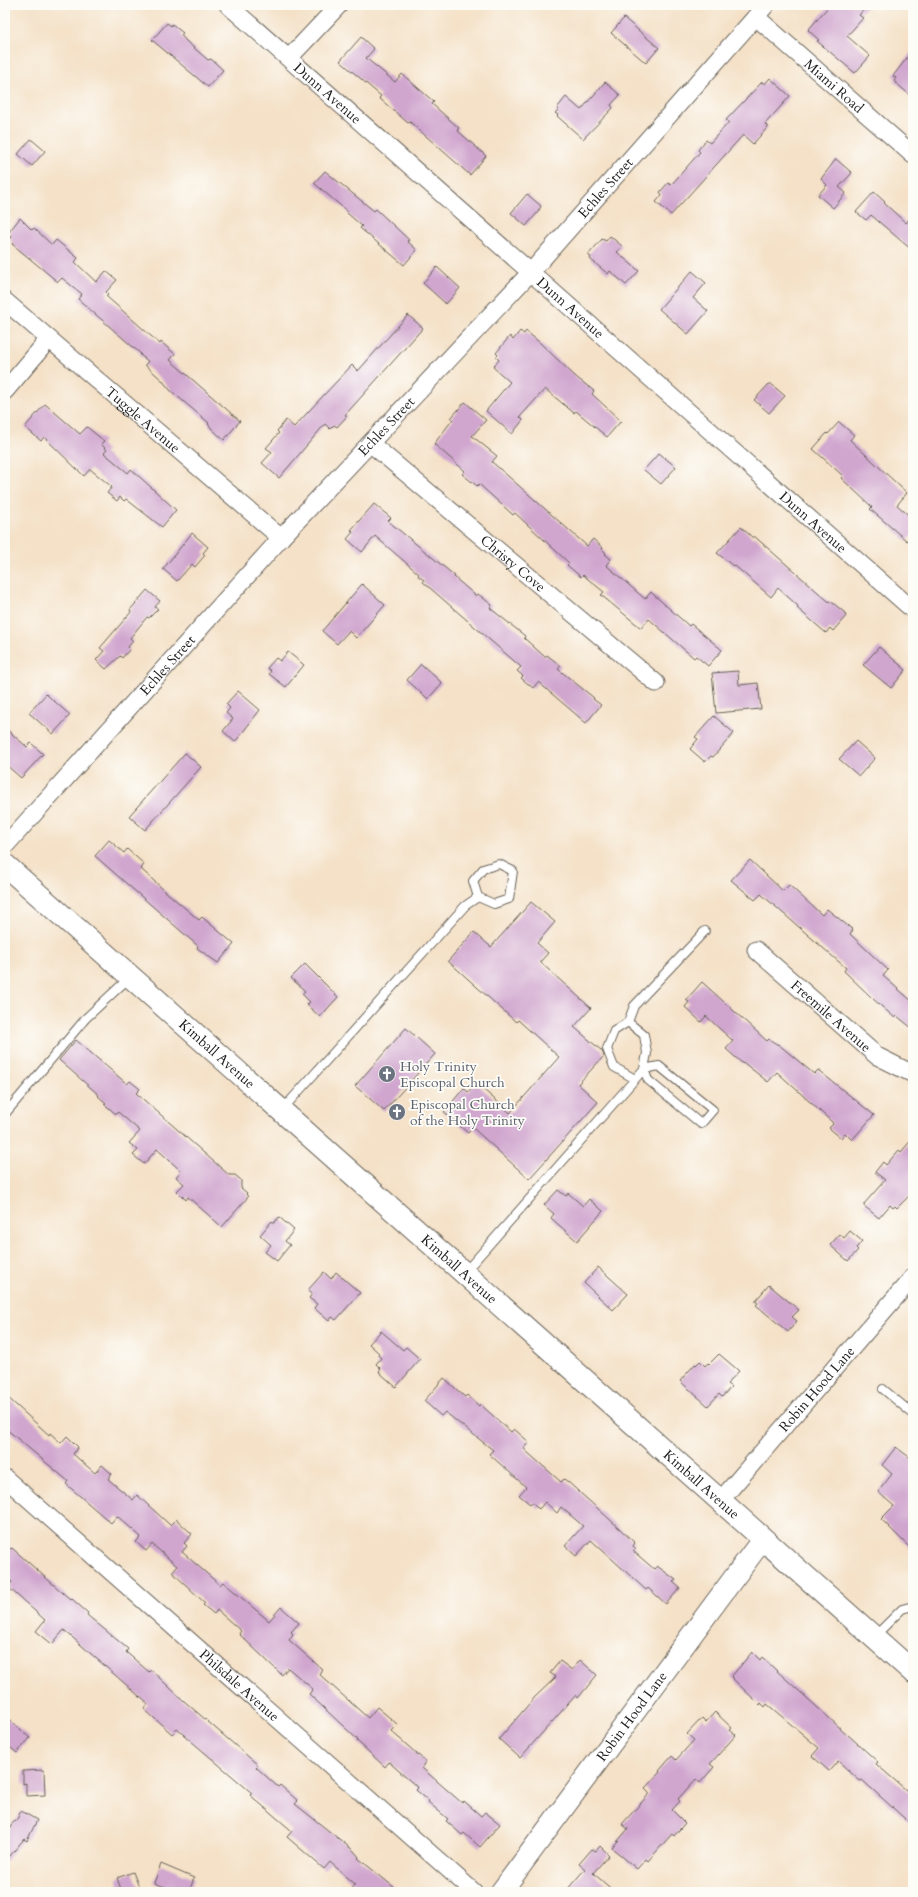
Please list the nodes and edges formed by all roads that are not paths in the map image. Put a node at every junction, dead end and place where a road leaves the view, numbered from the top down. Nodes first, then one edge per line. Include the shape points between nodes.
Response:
1 (228, 5) edge
2 (339, 5) edge
3 (761, 11) edge
4 (289, 58) junction
5 (913, 155) edge
6 (530, 273) junction
7 (5, 301) edge
8 (49, 339) junction
9 (5, 391) edge
10 (370, 443) junction
11 (281, 538) junction
12 (913, 610) edge
13 (656, 683) dead end
14 (5, 846) edge
15 (5, 865) edge
16 (478, 897) junction
17 (705, 931) dead end
18 (756, 950) dead end
19 (130, 976) junction
20 (628, 1022) junction
21 (644, 1069) junction
22 (913, 1074) edge
23 (635, 1079) junction
24 (281, 1111) junction
25 (5, 1114) edge
26 (464, 1274) junction
27 (913, 1277) edge
28 (883, 1389) dead end
29 (913, 1414) edge
30 (5, 1478) edge
31 (720, 1502) junction
32 (762, 1540) junction
33 (913, 1606) edge
34 (874, 1638) junction
35 (913, 1672) edge
36 (474, 1892) edge
37 (501, 1892) edge

1 - 4 street, Dunn Avenue
2 - 4 street
3 - 5 street, Miami Road
3 - 6 street, Echles Street
4 - 6 street, Dunn Avenue
6 - 10 street, Echles Street
6 - 12 street, Dunn Avenue
7 - 8 street, Tuggle Avenue
8 - 9 street
8 - 11 street, Tuggle Avenue
10 - 11 street, Echles Street
10 - 13 street, Christy Cove
11 - 14 street, Echles Street
15 - 19 main road, Kimball Avenue
16 - 16 lane via 494,904 509,899 513,872 499,864 483,869 473,881
16 - 24 lane via 465,906
17 - 20 lane via 634,1006
18 - 22 street, Freemile Avenue via 877,1056
19 - 24 main road, Kimball Avenue
19 - 25 lane via 86,1018
20 - 21 lane via 644,1035 647,1053
20 - 23 lane via 614,1031 607,1049 614,1067
21 - 21 lane via 648,1080 701,1124 713,1110 659,1066
21 - 23 lane
23 - 26 lane
24 - 26 main road, Kimball Avenue
26 - 31 main road, Kimball Avenue
27 - 31 street, Robin Hood Lane
28 - 29 lane
30 - 36 street, Philsdale Avenue
31 - 32 main road, Kimball Avenue
32 - 34 main road, Kimball Avenue
32 - 37 street, Robin Hood Lane
33 - 34 lane via 902,1609
34 - 35 main road, Kimball Avenue

